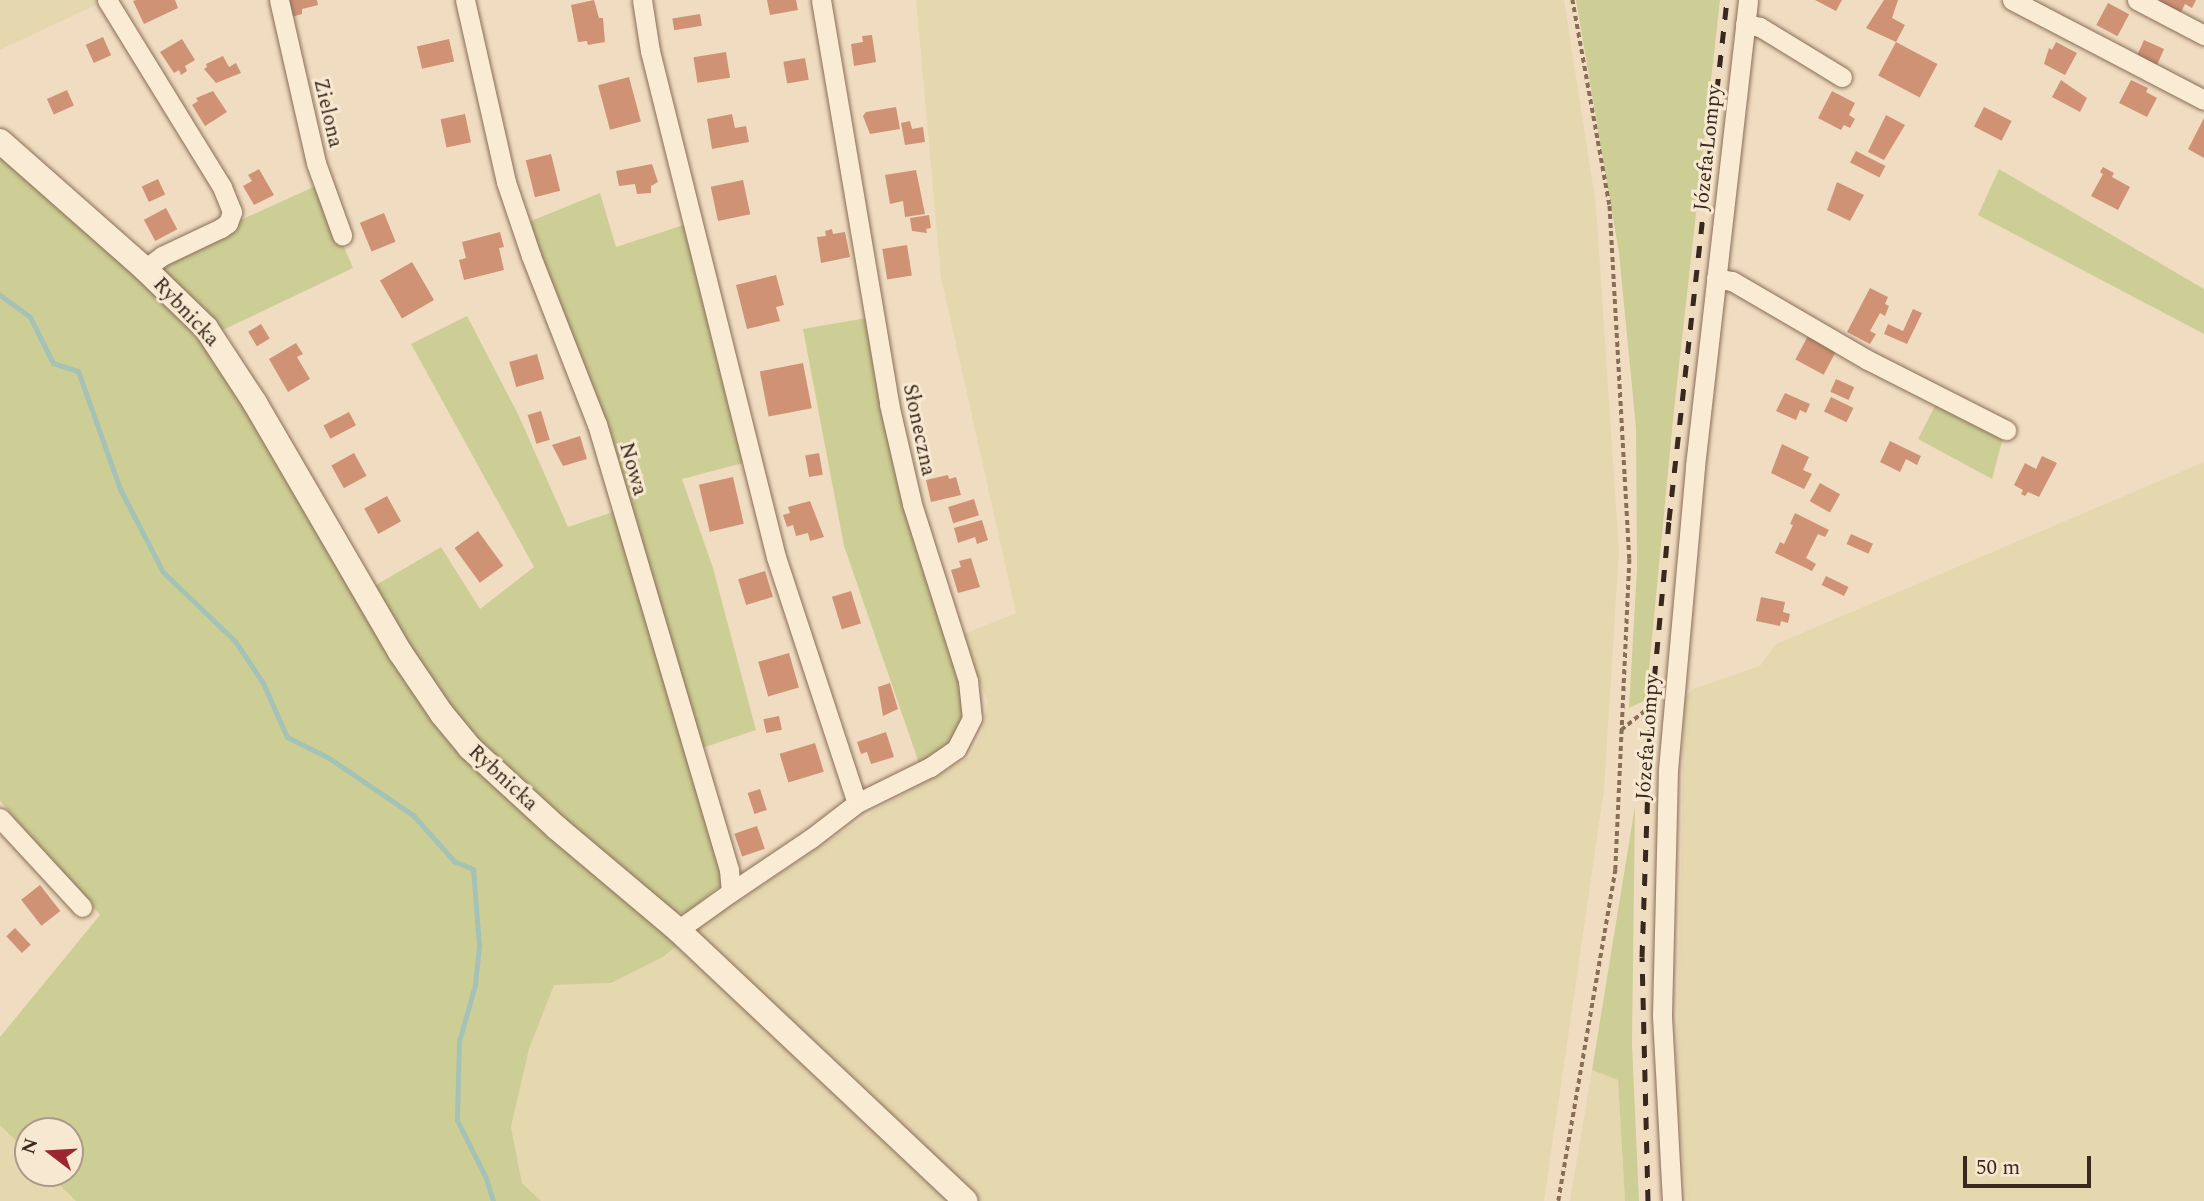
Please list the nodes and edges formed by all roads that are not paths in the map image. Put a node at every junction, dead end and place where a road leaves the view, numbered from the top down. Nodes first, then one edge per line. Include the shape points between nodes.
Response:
1 (107, 0) edge
2 (279, 0) edge
3 (465, 0) edge
4 (642, 0) edge
5 (821, 0) edge
6 (1748, 0) edge
7 (2012, 0) edge
8 (2137, 0) edge
9 (1745, 24) junction
10 (2204, 35) edge
11 (1842, 77) dead end
12 (2204, 100) edge
13 (0, 141) edge
14 (342, 234) dead end
15 (145, 269) junction
16 (1716, 278) junction
17 (2006, 430) dead end
18 (857, 803) junction
19 (0, 818) edge
20 (731, 892) junction
21 (82, 907) dead end
22 (678, 930) junction
23 (966, 1201) edge
24 (1672, 1201) edge

1 - 15 street, Rybnicka via 228,196 232,212 221,228
2 - 14 street, Zielona via 316,163
3 - 20 street, Nowa via 506,182 597,424 726,858
4 - 18 street via 650,51 776,556
5 - 18 street, Słoneczna via 889,404 912,504 968,681 972,709 965,736 956,749
6 - 9 street, Józefa Lompy
7 - 12 street
8 - 10 street
9 - 11 street via 1760,27
9 - 16 street, Józefa Lompy
13 - 15 street, Rybnicka
15 - 22 street, Rybnicka via 190,310 220,347 400,652 460,737 533,807
16 - 17 street via 1732,281 1868,359
16 - 24 street, Józefa Lompy via 1673,696 1664,871 1662,1015
18 - 20 street, Słoneczna
19 - 21 street
20 - 22 street
22 - 23 street, Rybnicka

